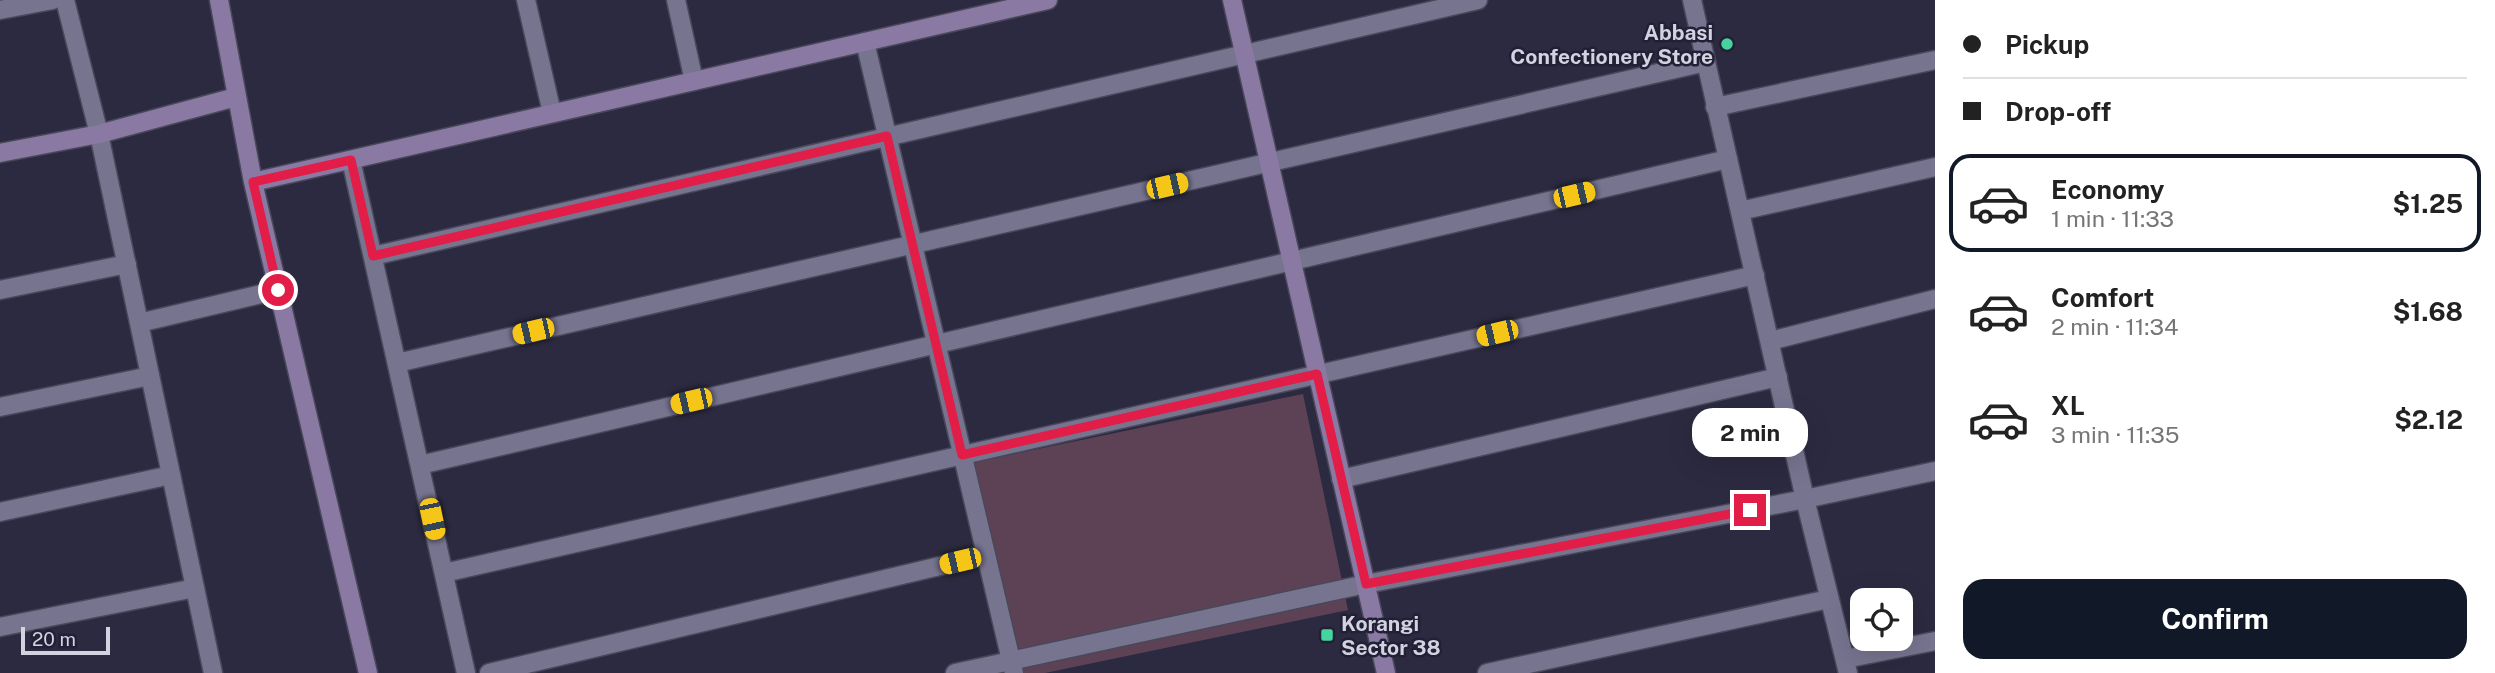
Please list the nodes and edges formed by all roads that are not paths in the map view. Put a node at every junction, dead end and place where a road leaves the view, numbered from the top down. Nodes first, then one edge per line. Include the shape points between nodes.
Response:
1 (53, 0) edge
2 (65, 0) edge
3 (219, 0) edge
4 (526, 0) edge
5 (676, 0) edge
6 (1048, 0) edge
7 (1231, 0) edge
8 (1478, 0) edge
9 (1692, 0) edge
10 (0, 10) edge
11 (864, 42) junction
12 (1244, 54) junction
13 (1935, 60) edge
14 (1706, 62) junction
15 (694, 81) junction
16 (236, 97) junction
17 (1715, 107) junction
18 (552, 113) junction
19 (99, 134) junction
20 (887, 136) junction
21 (0, 153) edge
22 (1728, 159) junction
23 (351, 160) junction
24 (1269, 162) junction
25 (1935, 167) edge
26 (253, 182) junction
27 (1740, 211) junction
28 (912, 244) junction
29 (373, 256) junction
30 (1291, 261) junction
31 (127, 264) junction
32 (1755, 275) junction
33 (0, 290) edge
34 (278, 290) junction
35 (1935, 299) edge
36 (139, 323) junction
37 (1770, 341) junction
38 (936, 344) junction
39 (397, 363) junction
40 (1317, 374) junction
41 (150, 376) junction
42 (1778, 377) junction
43 (0, 407) edge
44 (962, 455) junction
45 (420, 465) junction
46 (1935, 471) edge
47 (171, 475) junction
48 (1341, 479) junction
49 (1805, 499) junction
50 (0, 512) edge
51 (986, 555) junction
52 (444, 573) junction
53 (1366, 584) junction
54 (195, 588) junction
55 (1829, 598) junction
56 (0, 627) edge
57 (1935, 642) edge
58 (1847, 666) edge
59 (1012, 667) edge
60 (213, 673) edge
61 (368, 673) edge
62 (466, 673) edge
63 (488, 673) edge
64 (955, 673) edge
65 (1386, 673) edge
66 (1487, 673) edge

1 - 10 street
2 - 19 street
3 - 16 street
4 - 18 street
5 - 15 street
6 - 11 street
7 - 12 street
8 - 12 street
9 - 14 street
11 - 15 street
11 - 20 street
12 - 20 street
12 - 24 street
13 - 17 street
14 - 17 street
14 - 24 street
15 - 18 street
16 - 19 street
16 - 26 street
17 - 22 street
18 - 23 street
19 - 21 street
19 - 31 street
20 - 28 street
20 - 29 street
22 - 27 street
22 - 30 street
23 - 26 street
23 - 29 street
24 - 28 street
24 - 30 street
25 - 27 street
26 - 34 street
27 - 32 street
28 - 38 street
28 - 39 street
29 - 39 street
30 - 38 street
30 - 40 street
31 - 33 street
31 - 36 street
32 - 37 street
32 - 40 street
34 - 36 street
34 - 61 street
35 - 37 street
36 - 41 street
37 - 42 street
38 - 44 street
38 - 45 street
39 - 45 street
40 - 44 street
40 - 48 street
41 - 43 street
41 - 47 street
42 - 48 street
42 - 49 street
44 - 51 street
44 - 52 street
45 - 52 street
46 - 49 street
47 - 50 street
47 - 54 street
48 - 53 street
49 - 53 street
49 - 55 street
51 - 59 street
51 - 63 street
52 - 62 street
53 - 59 street
53 - 65 street
54 - 56 street
54 - 60 street
55 - 58 street
55 - 66 street
57 - 58 street
59 - 64 street

